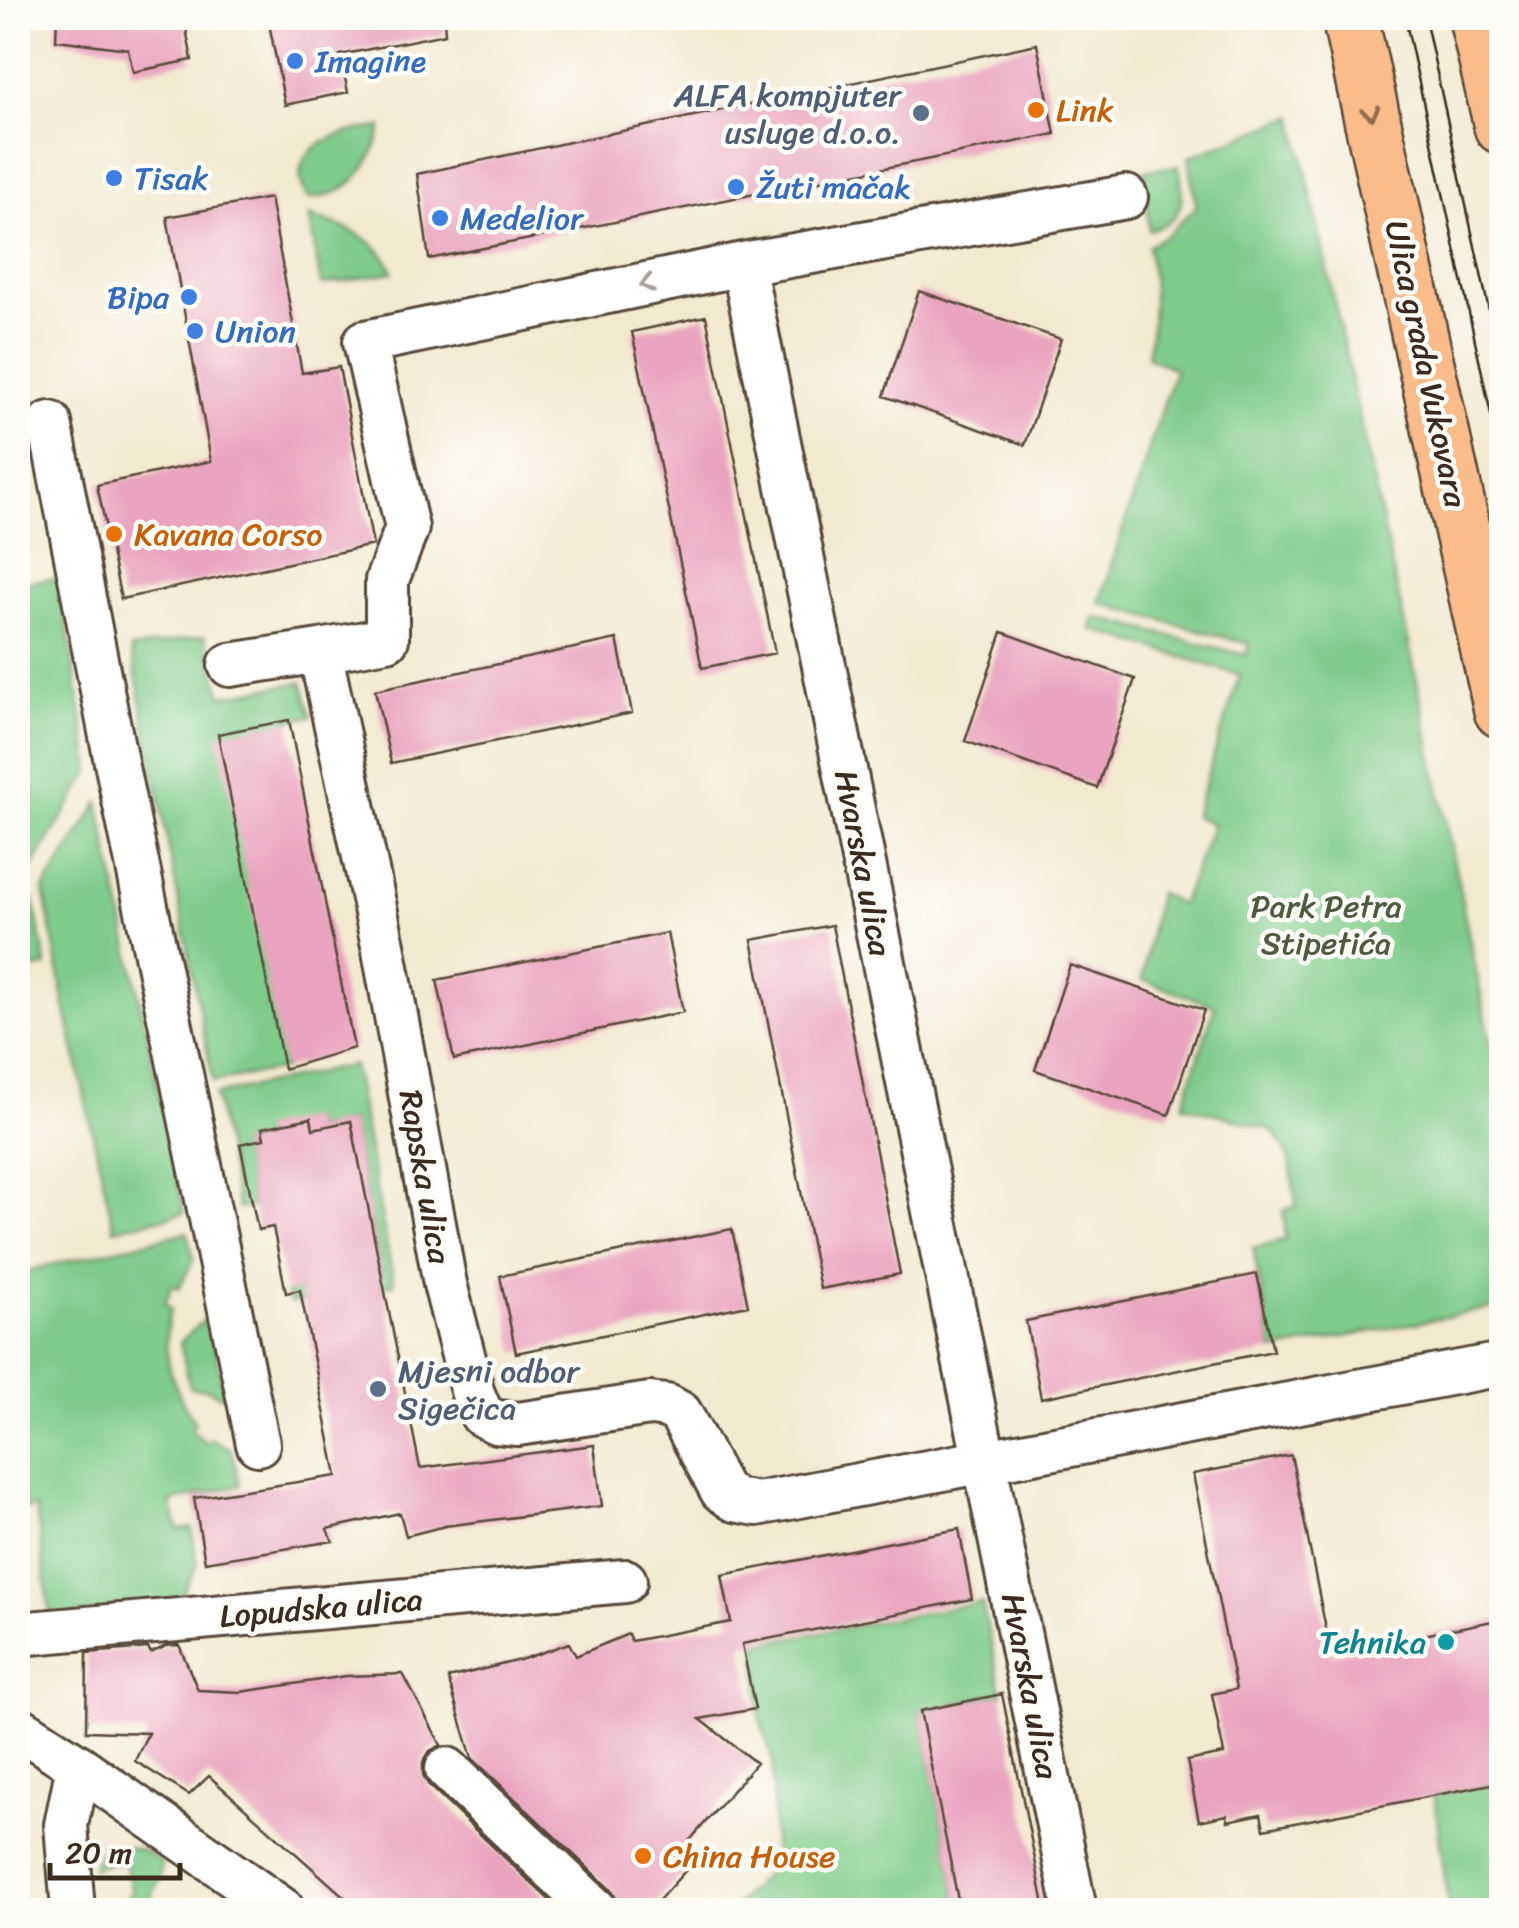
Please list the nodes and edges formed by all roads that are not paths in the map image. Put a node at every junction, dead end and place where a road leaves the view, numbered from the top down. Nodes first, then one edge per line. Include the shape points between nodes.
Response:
1 (1350, 18) edge
2 (1478, 18) edge
3 (1502, 126) edge
4 (1126, 197) dead end
5 (742, 264) junction
6 (50, 423) dead end
7 (320, 651) junction
8 (230, 665) dead end
9 (1502, 710) edge
10 (1502, 1364) edge
11 (258, 1444) dead end
12 (984, 1461) junction
13 (624, 1581) dead end
14 (18, 1634) edge
15 (18, 1728) edge
16 (78, 1766) junction
17 (447, 1769) dead end
18 (74, 1910) edge
19 (283, 1910) edge
20 (596, 1910) edge
21 (1075, 1910) edge

1 -> 9 main road, Ulica grada Vukovara
2 - 3 main road
4 - 5 street
5 -> 7 street via 365,342 407,528 388,580 387,639
5 - 12 street, Hvarska ulica
6 - 11 street
7 - 8 street
7 - 12 street, Rapska ulica via 445,1284 482,1415 518,1424 668,1406 680,1413 722,1490 756,1504
10 - 12 street
12 - 21 street, Hvarska ulica
13 - 14 street, Lopudska ulica
15 - 16 street
16 - 18 street via 66,1825
16 - 19 street
17 - 20 street

